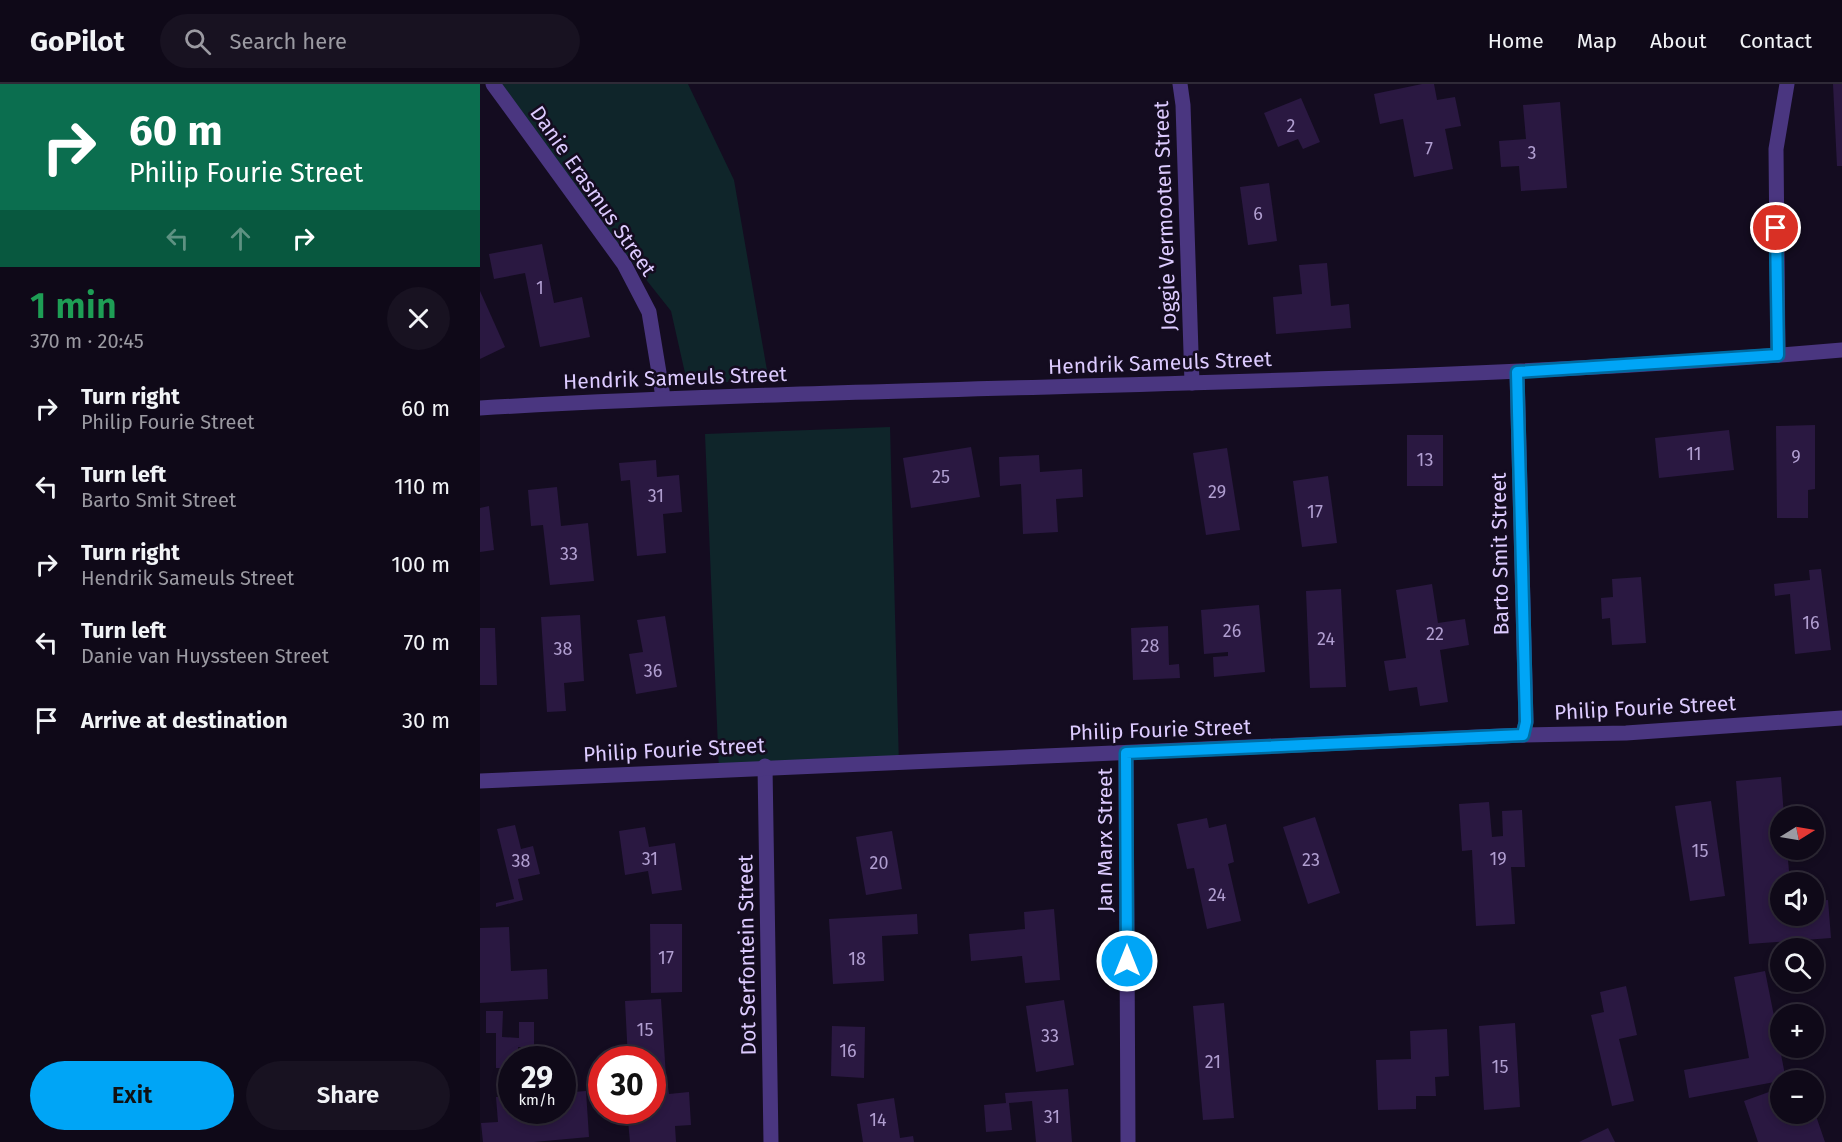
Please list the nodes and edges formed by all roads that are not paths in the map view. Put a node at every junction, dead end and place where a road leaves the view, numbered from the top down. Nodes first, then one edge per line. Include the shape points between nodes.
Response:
1 (493, 84) edge
2 (1180, 84) edge
3 (1787, 84) edge
4 (1842, 350) edge
5 (1778, 355) junction
6 (1517, 372) junction
7 (1192, 383) junction
8 (663, 398) junction
9 (480, 408) edge
10 (1842, 718) edge
11 (1523, 735) junction
12 (1126, 753) junction
13 (765, 766) junction
14 (480, 781) edge
15 (771, 1142) edge
16 (1128, 1142) edge

1 - 8 street, Danie Erasmus Street via 637,287 649,312
2 - 7 street, Joggie Vermooten Street
3 - 5 street via 1776,149
4 - 5 street, Hendrik Sameuls Street
5 - 6 street, Hendrik Sameuls Street
6 - 7 street, Hendrik Sameuls Street
6 - 11 street, Barto Smit Street via 1526,722
7 - 8 street, Hendrik Sameuls Street
8 - 9 street, Hendrik Sameuls Street
10 - 11 street, Philip Fourie Street via 1626,733
11 - 12 street, Philip Fourie Street
12 - 13 street, Philip Fourie Street
12 - 16 street, Jan Marx Street
13 - 14 street, Philip Fourie Street
13 - 15 street, Dot Serfontein Street

